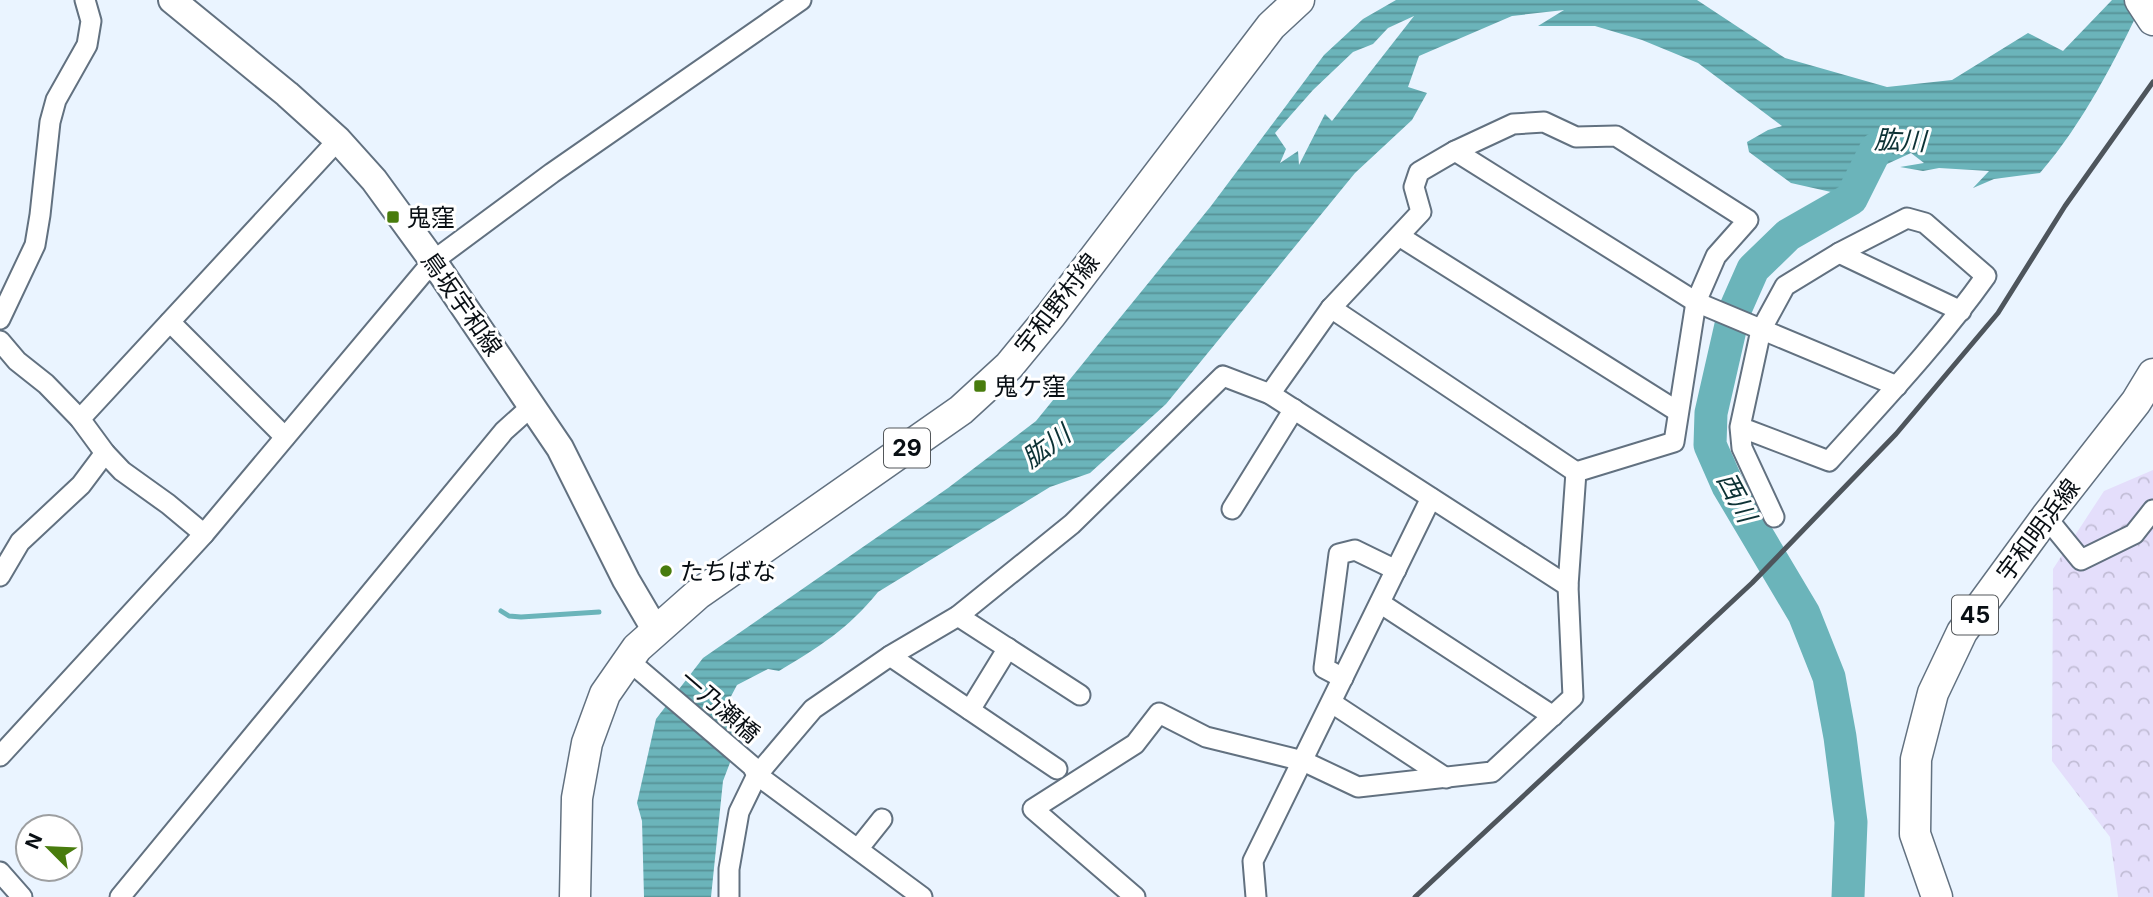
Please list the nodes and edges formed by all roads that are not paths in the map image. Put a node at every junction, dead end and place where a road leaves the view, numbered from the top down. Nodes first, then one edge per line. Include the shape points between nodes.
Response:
1 (85, 0) edge
2 (172, 0) edge
3 (801, 0) edge
4 (1299, 0) edge
5 (2140, 0) edge
6 (2153, 20) edge
7 (338, 140) junction
8 (1455, 151) junction
9 (1399, 236) junction
10 (1839, 253) junction
11 (433, 261) junction
12 (1696, 302) junction
13 (1331, 308) junction
14 (1961, 311) junction
15 (0, 319) edge
16 (170, 322) junction
17 (1752, 326) junction
18 (0, 341) edge
19 (2153, 374) edge
20 (1897, 386) junction
21 (1270, 394) junction
22 (533, 405) junction
23 (1294, 409) junction
24 (1677, 411) junction
25 (80, 419) junction
26 (1740, 427) junction
27 (285, 437) junction
28 (105, 453) junction
29 (1576, 471) junction
30 (1431, 498) junction
31 (1232, 509) dead end
32 (2153, 510) edge
33 (1774, 517) dead end
34 (2046, 517) junction
35 (204, 534) junction
36 (1396, 570) junction
37 (0, 576) edge
38 (1568, 586) junction
39 (1380, 603) junction
40 (958, 616) junction
41 (656, 631) junction
42 (1008, 648) junction
43 (890, 656) junction
44 (628, 660) junction
45 (1343, 678) junction
46 (1080, 695) dead end
47 (1332, 703) junction
48 (970, 710) junction
49 (1553, 716) junction
50 (0, 756) edge
51 (1303, 761) junction
52 (1057, 769) dead end
53 (755, 771) junction
54 (1446, 778) junction
55 (882, 819) dead end
56 (858, 849) junction
57 (0, 872) edge
58 (22, 897) edge
59 (120, 897) edge
60 (575, 897) edge
61 (729, 897) edge
62 (922, 897) edge
63 (1135, 897) edge
64 (1256, 897) edge
65 (1937, 897) edge

1 - 15 street via 91,20 87,45 56,100 50,122 34,245
2 - 7 main road, 鳥坂宇和線
3 - 11 street
4 - 41 main road, 宇和野村線 / 29 via 1271,26 1009,366 961,410 698,594
5 - 6 main road
7 - 11 main road, 鳥坂宇和線 via 374,180
7 - 16 street
8 - 9 street via 1419,172 1414,187 1421,212
8 - 12 street
8 - 12 street via 1513,124 1544,122 1576,136 1616,136 1748,220 1716,256
9 - 13 street
9 - 24 street
10 - 14 street
10 - 14 street via 1907,218 1925,223 1986,275
10 - 17 street via 1785,286
11 - 22 main road, 鳥坂宇和線
11 - 27 street
12 - 17 street
12 - 24 street
13 - 21 street
13 - 29 street
14 - 20 street
16 - 25 street
16 - 27 street
17 - 20 street
17 - 26 street
18 - 25 street
19 - 34 main road, 宇和明浜線 / 45
20 - 26 street via 1829,461
21 - 23 street
21 - 40 street via 1223,376 1072,524
22 - 41 main road, 鳥坂宇和線
22 - 59 street via 504,431
23 - 30 street
23 - 31 street
24 - 29 street via 1674,442
25 - 28 street
26 - 33 street via 1742,448
27 - 35 street
28 - 35 street
28 - 37 street via 81,485 20,542
29 - 38 street
30 - 36 street
30 - 38 street
32 - 34 street via 2134,534 2081,560
34 - 65 main road, 宇和明浜線 / 45 via 1962,632 1933,693 1916,759 1915,834
35 - 50 street
36 - 39 street
36 - 45 street via 1355,550 1339,554 1325,668
38 - 49 street via 1573,697
39 - 45 street
39 - 49 street
40 - 42 street
40 - 43 street
41 - 44 main road, 宇和野村線 / 29
42 - 46 street
42 - 48 street
43 - 48 street
43 - 53 street via 813,709
44 - 53 street, 一乃瀬橋
44 - 60 main road, 宇和野村線 / 29 via 605,694 587,743 577,798
45 - 47 street
47 - 51 street
47 - 54 street
48 - 52 street
49 - 54 street via 1492,772
51 - 54 street via 1358,787
51 - 63 street via 1206,737 1159,713 1135,744 1033,809
51 - 64 street via 1253,861
53 - 56 street, 一乃瀬橋
53 - 61 street via 739,812
55 - 56 street
56 - 62 street, 一乃瀬橋
57 - 58 street

